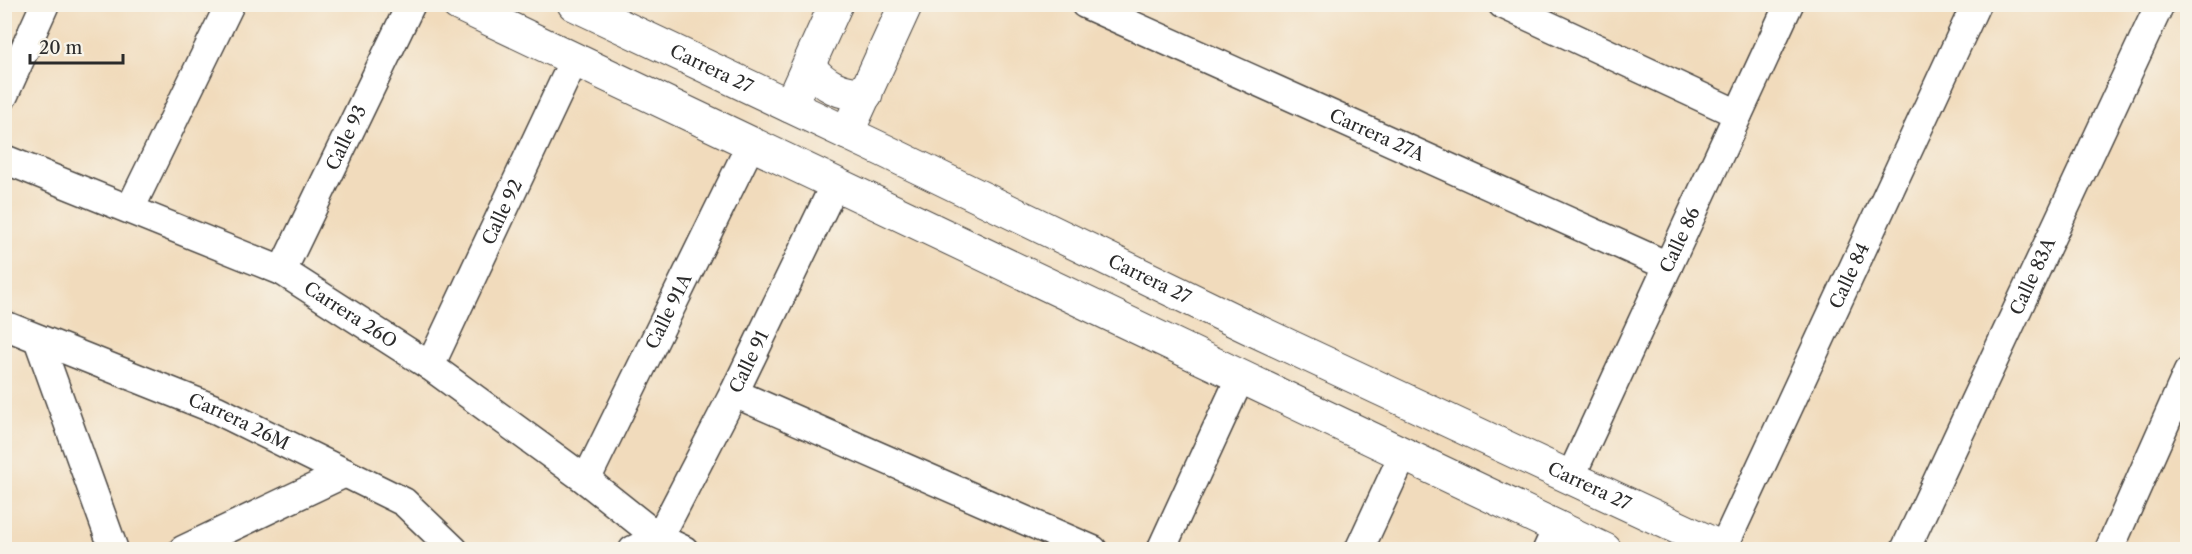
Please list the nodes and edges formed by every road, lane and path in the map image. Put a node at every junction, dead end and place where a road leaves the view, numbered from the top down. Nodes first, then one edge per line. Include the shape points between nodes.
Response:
1 (45, 4) edge
2 (230, 4) edge
3 (411, 4) edge
4 (458, 4) edge
5 (574, 4) edge
6 (836, 4) edge
7 (906, 4) edge
8 (1085, 4) edge
9 (1502, 4) edge
10 (1790, 4) edge
11 (1976, 4) edge
12 (2160, 4) edge
13 (574, 60) junction
14 (809, 67) junction
15 (866, 94) junction
16 (4, 95) edge
17 (790, 106) junction
18 (1738, 114) junction
19 (847, 133) junction
20 (751, 144) junction
21 (4, 159) edge
22 (834, 184) junction
23 (130, 209) junction
24 (1668, 266) junction
25 (282, 271) junction
26 (4, 325) edge
27 (38, 339) junction
28 (430, 366) junction
29 (2187, 372) edge
30 (1241, 376) junction
31 (734, 393) junction
32 (1404, 453) junction
33 (345, 473) junction
34 (1571, 476) junction
35 (586, 480) junction
36 (658, 538) junction
37 (1552, 538) edge
38 (114, 549) edge
39 (183, 549) edge
40 (454, 549) edge
41 (633, 549) edge
42 (684, 549) edge
43 (1093, 549) edge
44 (1161, 549) edge
45 (1359, 549) edge
46 (1605, 549) edge
47 (1724, 549) edge
48 (1905, 549) edge
49 (2109, 549) edge

1 - 16 street
2 - 23 street
3 - 25 street, Calle 93
4 - 13 main road
5 - 17 main road, Carrera 27
6 - 14 main road
7 - 15 main road
8 - 24 street, Carrera 27A
9 - 18 street
10 - 18 street, Calle 86
11 - 47 street, Calle 84
12 - 48 street, Calle 83A
13 - 20 main road
13 - 28 street, Calle 92
14 - 15 main road via 833,89
14 - 17 main road
15 - 19 main road
17 - 19 main road, Carrera 27
18 - 24 street, Calle 86
19 - 34 main road, Carrera 27 via 1248,327
20 - 22 main road
20 - 35 street, Calle 91A
21 - 23 street, Carrera 26O
22 - 30 main road
22 - 31 street, Calle 91
23 - 25 street, Carrera 26O
24 - 34 street, Calle 86
25 - 28 street, Carrera 26O
26 - 27 street, Carrera 26M
27 - 33 street, Carrera 26M via 217,410
27 - 38 street
28 - 35 street, Carrera 26O
29 - 49 street
30 - 32 main road
30 - 44 street
31 - 36 street, Calle 91
31 - 43 street
32 - 37 main road
32 - 45 street
33 - 39 street
33 - 40 street, Carrera 26M via 404,502
34 - 47 main road, Carrera 27
35 - 36 street, Carrera 26O
36 - 41 street
36 - 42 street, Carrera 26O
37 - 46 main road

